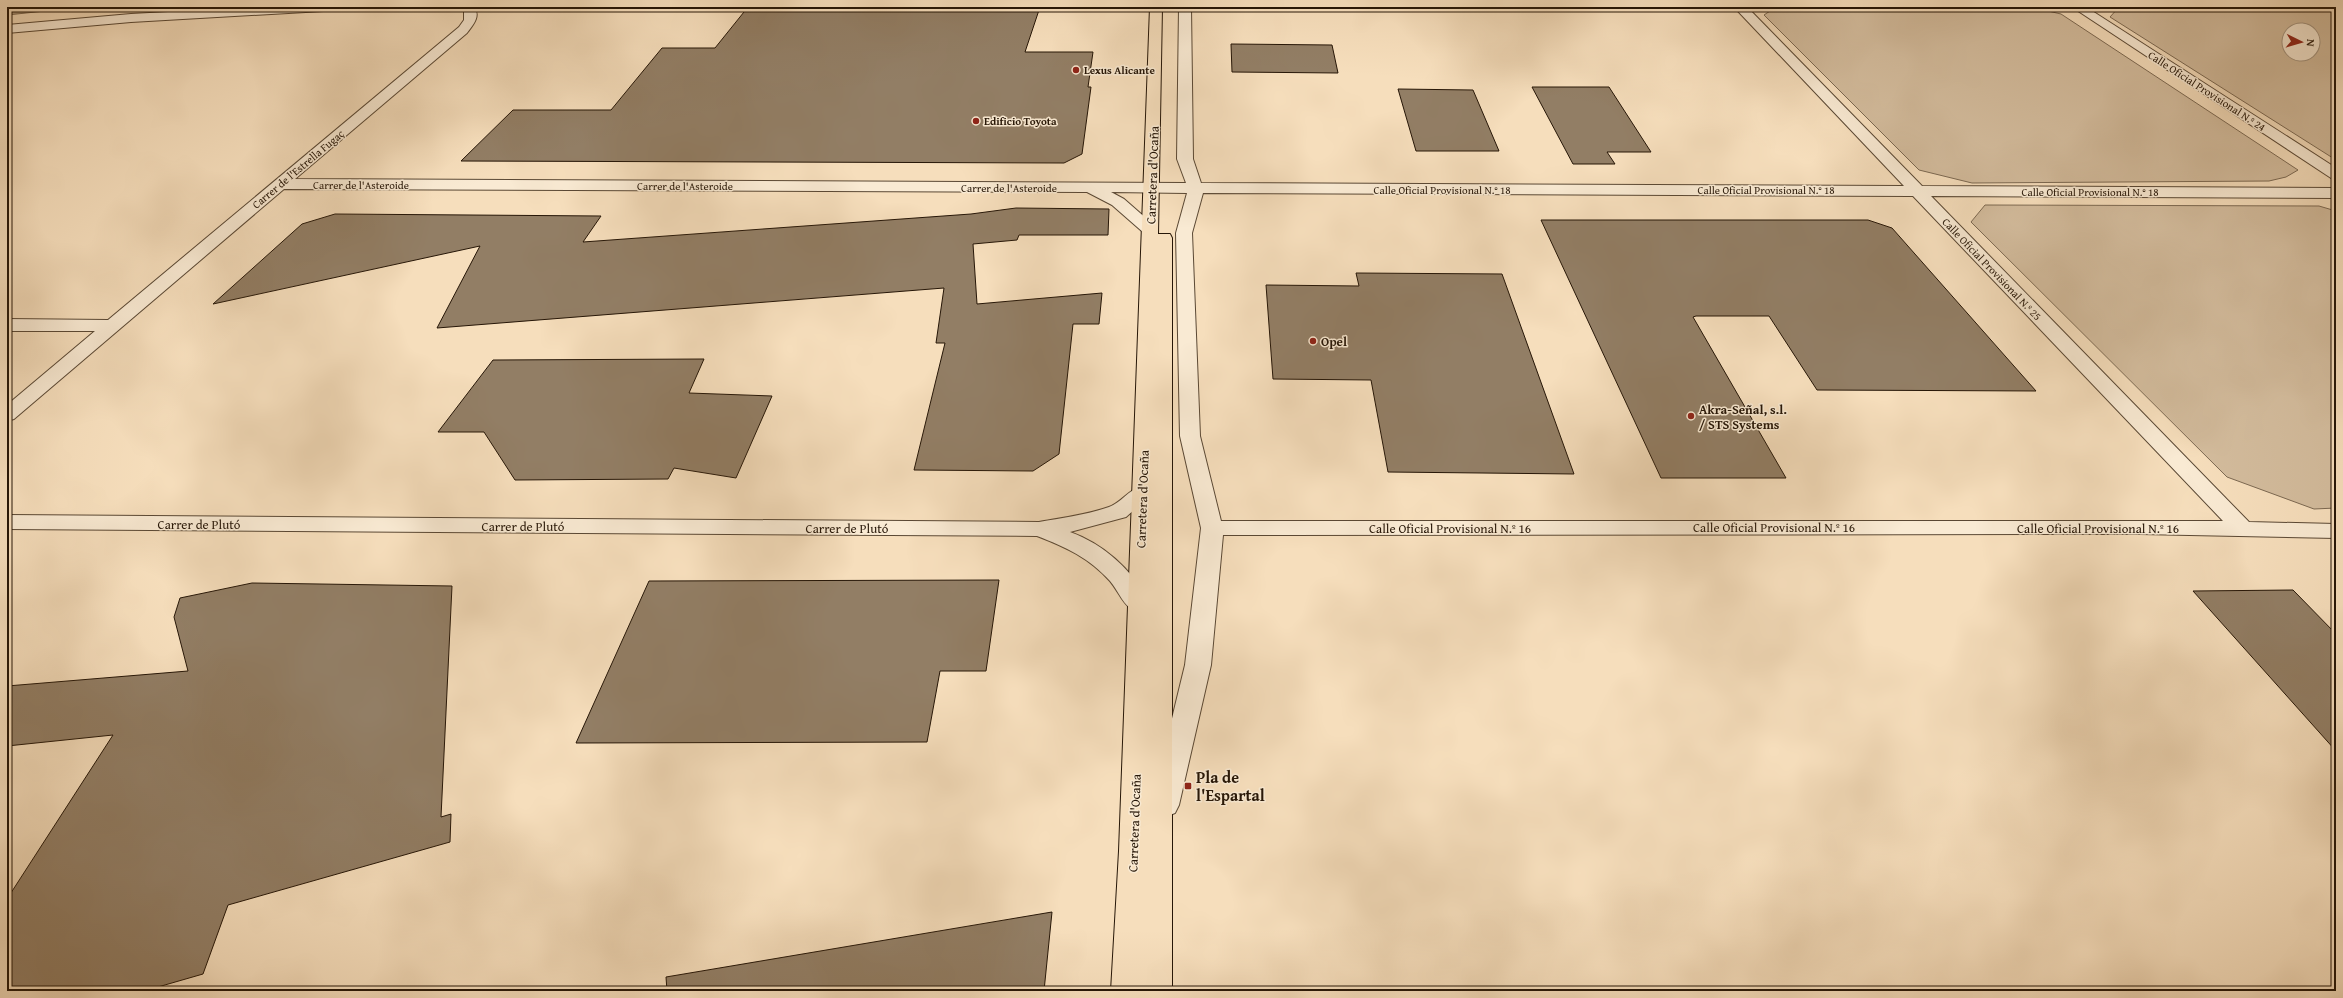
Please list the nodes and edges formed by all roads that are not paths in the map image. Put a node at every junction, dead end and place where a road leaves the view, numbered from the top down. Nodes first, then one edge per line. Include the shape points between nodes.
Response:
1 (323, 7) edge
2 (466, 7) edge
3 (1156, 7) edge
4 (1168, 7) edge
5 (1185, 7) edge
6 (1740, 7) edge
7 (2078, 7) edge
8 (7, 29) edge
9 (2336, 175) edge
10 (280, 184) junction
11 (1090, 188) junction
12 (1158, 189) junction
13 (1196, 190) junction
14 (1916, 191) junction
15 (2336, 194) edge
16 (1150, 230) junction
17 (7, 325) edge
18 (112, 326) junction
19 (7, 415) edge
20 (1142, 493) junction
21 (7, 522) edge
22 (1212, 528) junction
23 (1039, 529) junction
24 (2244, 530) junction
25 (2336, 531) edge
26 (1139, 603) junction
27 (1156, 843) junction
28 (1127, 991) edge
29 (1156, 991) edge

1 - 8 street via 131,18
2 - 10 street, Carrer de l'Estrella Fugaç via 470,10 470,20 463,30
3 - 12 main road, Carretera d'Ocaña
4 - 12 main road, Carretera d'Ocaña
5 - 13 street via 1186,159
6 - 14 street, Calle Oficial Provisional N.º 25
7 - 9 street, Calle Oficial Provisional N.º 24
10 - 11 street, Carrer de l'Asteroide
10 - 18 street, Carrer de l'Estrella Fugaç
11 - 12 street, Carrer de l'Asteroide
11 - 16 street, Carrer de l'Asteroide via 1118,202
12 - 13 street, Calle Oficial Provisional N.º 18
12 - 16 main road, Carretera d'Ocaña
12 - 27 main road, Carretera d'Ocaña
13 - 14 street, Calle Oficial Provisional N.º 18
13 - 22 street, Carretera d'Ocaña via 1184,233 1190,436
14 - 15 street, Calle Oficial Provisional N.º 18
14 - 24 street, Calle Oficial Provisional N.º 25
16 - 20 main road, Carretera d'Ocaña
17 - 18 street
18 - 19 street, Carrer de l'Estrella Fugaç
20 - 23 street, Carrer de Plutó via 1118,512 1073,524
20 - 26 main road, Carretera d'Ocaña
21 - 23 street, Carrer de Plutó
22 - 24 street, Calle Oficial Provisional N.º 16 via 2140,527
22 - 27 street, Carretera d'Ocaña via 1198,665
23 - 26 street, Carrer de Plutó via 1078,543 1097,556 1122,579
24 - 25 street, Calle Oficial Provisional N.º 16
26 - 28 main road, Carretera d'Ocaña via 1134,851
27 - 29 main road, Carretera d'Ocaña

